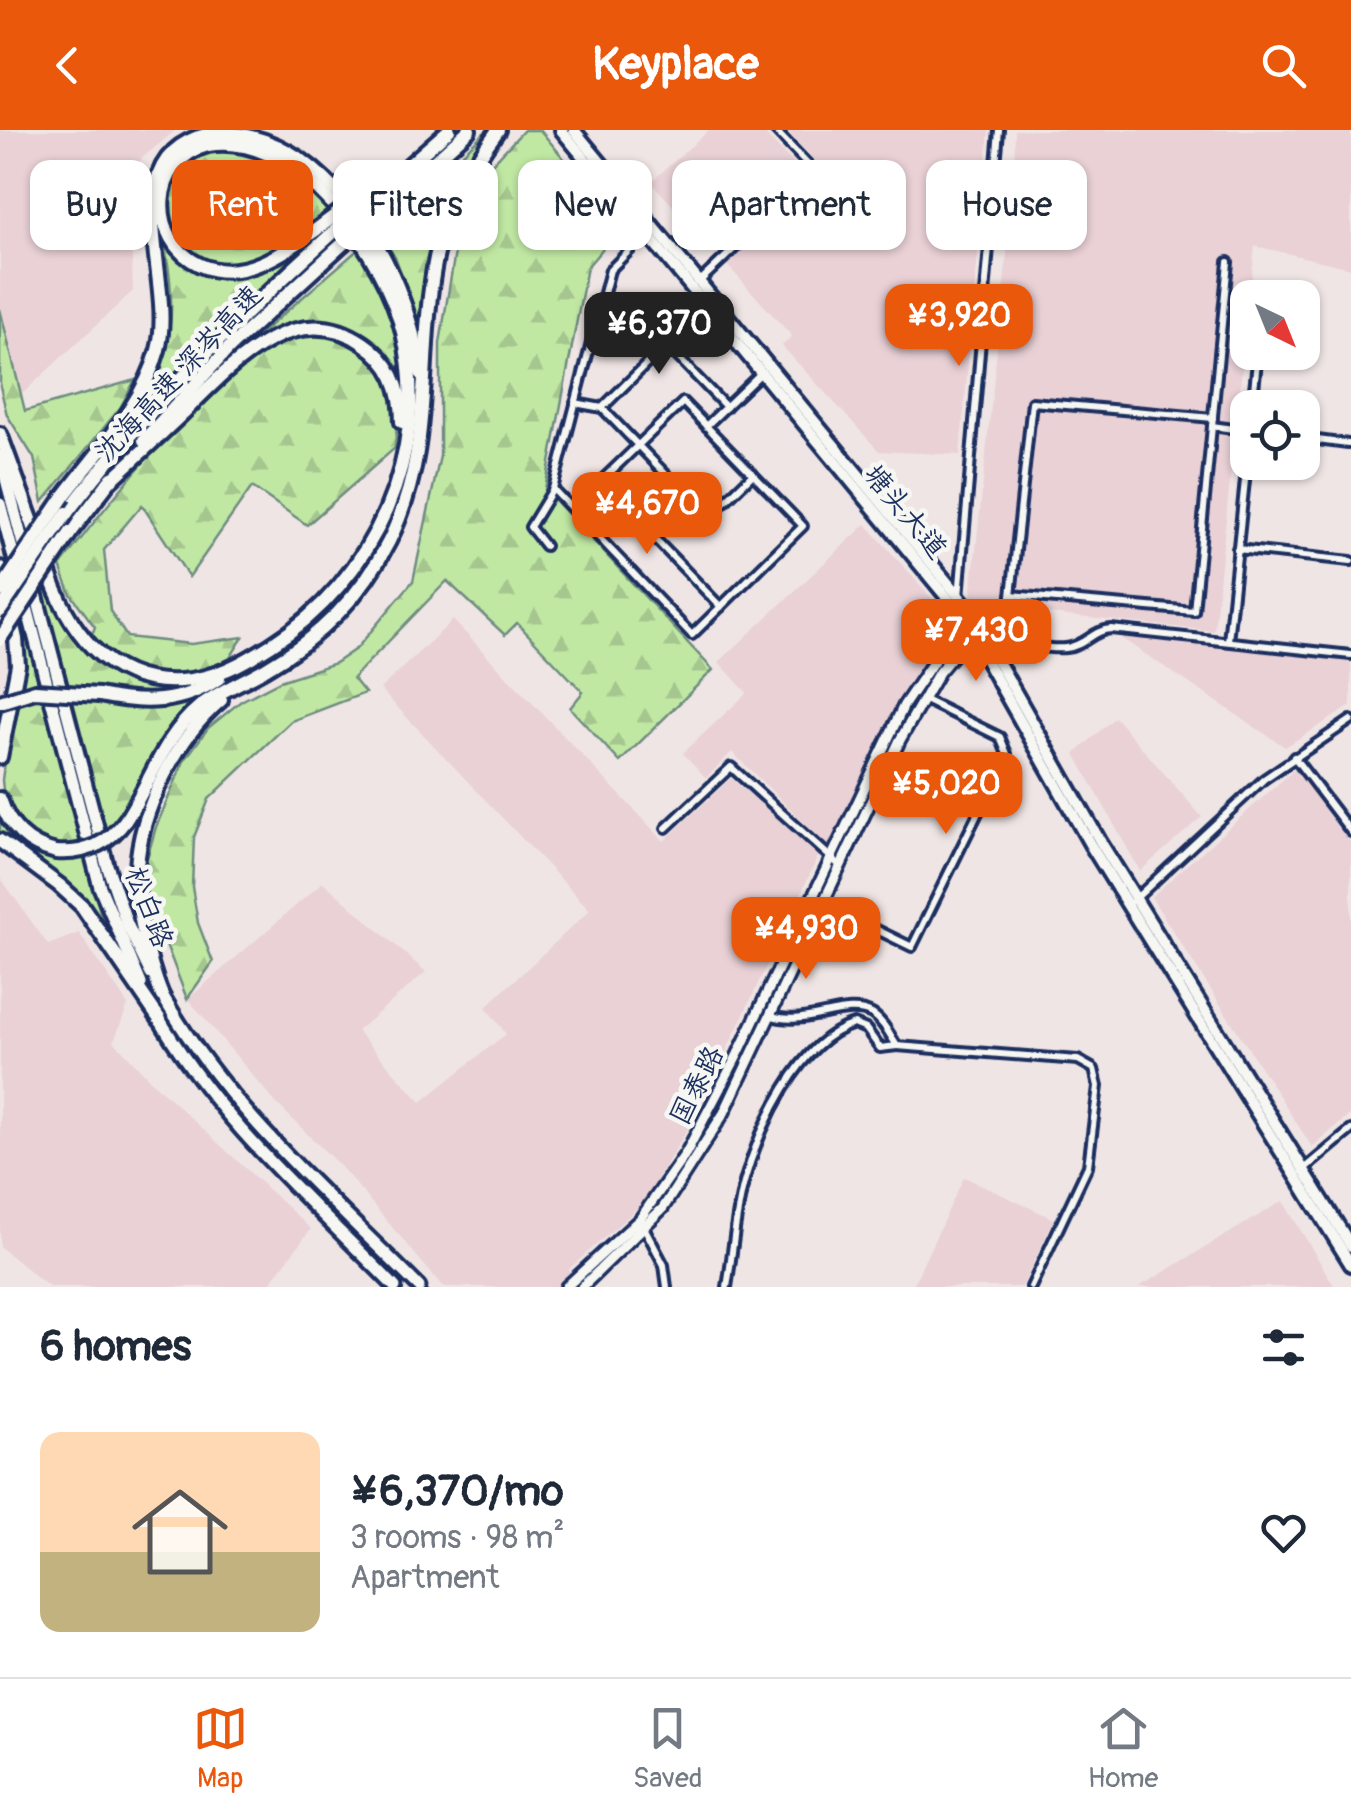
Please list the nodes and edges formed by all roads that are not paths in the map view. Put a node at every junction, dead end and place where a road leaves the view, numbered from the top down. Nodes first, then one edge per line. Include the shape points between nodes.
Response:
1 (469, 130) edge
2 (498, 130) edge
3 (561, 130) edge
4 (574, 130) edge
5 (775, 130) edge
6 (1000, 130) edge
7 (447, 132) edge
8 (417, 160) edge
9 (428, 160) edge
10 (333, 233) edge
11 (333, 233) edge
12 (326, 239) junction
13 (630, 250) edge
14 (1228, 262) dead end
15 (696, 284) junction
16 (690, 321) dead end
17 (644, 322) dead end
18 (666, 345) junction
19 (765, 369) junction
20 (424, 396) junction
21 (576, 403) junction
22 (726, 407) junction
23 (602, 408) junction
24 (1213, 422) junction
25 (706, 426) junction
26 (1230, 426) edge
27 (0, 434) edge
28 (1320, 440) edge
29 (1348, 444) dead end
30 (638, 445) junction
31 (403, 453) junction
32 (0, 456) edge
33 (753, 474) junction
34 (1245, 480) edge
35 (108, 483) junction
36 (553, 489) junction
37 (0, 504) edge
38 (545, 546) dead end
39 (1237, 549) junction
40 (1351, 561) edge
41 (0, 568) edge
42 (0, 591) edge
43 (959, 595) junction
44 (1011, 595) junction
45 (720, 607) junction
46 (0, 611) edge
47 (964, 615) junction
48 (975, 629) junction
49 (0, 639) edge
50 (1228, 641) junction
51 (1006, 642) junction
52 (985, 650) junction
53 (1351, 654) edge
54 (238, 665) junction
55 (246, 680) junction
56 (922, 699) junction
57 (0, 702) edge
58 (1351, 720) edge
59 (1294, 757) junction
60 (0, 758) edge
61 (0, 800) edge
62 (666, 828) dead end
63 (1351, 832) edge
64 (0, 841) edge
65 (835, 861) junction
66 (822, 903) junction
67 (1132, 903) junction
68 (162, 996) junction
69 (770, 1015) junction
70 (160, 1020) junction
71 (897, 1046) junction
72 (1351, 1130) edge
73 (1300, 1173) junction
74 (645, 1229) junction
75 (1351, 1246) edge
76 (1351, 1265) edge
77 (395, 1287) edge
78 (420, 1287) edge
79 (566, 1287) edge
80 (582, 1287) edge
81 (667, 1287) edge
82 (727, 1287) edge
83 (1031, 1287) edge

1 - 9 highway, 沈海高速 深岑高速
2 - 20 highway via 465,179 442,236
3 - 15 main road, 塘头大道
4 - 15 main road, 塘头大道
5 - 15 street via 814,172
6 - 43 street
7 - 8 highway
10 - 12 highway, bridge
11 - 12 highway, 沈海高速 深岑高速, bridge
12 - 31 highway via 243,269 214,270 172,242 162,219 162,192 186,156 234,142 280,157 335,203 368,247 399,318 411,407
12 - 35 highway, 沈海高速 深岑高速
12 - 46 highway, 沈海高速 深岑高速, bridge via 132,432
13 - 21 street via 610,270
14 - 24 street
15 - 19 main road, 塘头大道
16 - 18 street
17 - 18 street
18 - 22 street
18 - 23 street
19 - 22 street
19 - 43 main road, 塘头大道
19 - 47 main road, 塘头大道
20 - 42 highway, bridge via 399,289 352,207 306,164 269,141 240,132 202,136 163,166 152,192 163,305 150,375
20 - 55 highway via 415,472 379,559 328,626
21 - 23 street
21 - 36 street
22 - 25 street
23 - 30 street
24 - 26 street
24 - 44 street via 1194,611
24 - 44 street via 1032,402
25 - 30 street via 682,402
25 - 33 street
27 - 54 highway via 54,590 86,644 115,666 156,680 204,678
28 - 29 street
30 - 33 street via 708,518
30 - 45 street via 600,482
31 - 35 highway via 402,400 386,364 346,334 306,328 276,336 245,356
31 - 54 highway via 385,514 347,579 289,634
32 - 68 main road, 松白路 via 107,865
33 - 45 street via 803,526
34 - 39 street
35 - 49 highway, 沈海高速 深岑高速, bridge
36 - 38 street via 530,527
36 - 45 street via 692,635
37 - 70 main road, 松白路 via 100,887
39 - 40 street
39 - 50 street
41 - 60 highway via 18,652
43 - 47 main road, 塘头大道
44 - 51 street
47 - 48 main road, 塘头大道
47 - 65 street, 国泰路 via 904,705
48 - 52 main road, 塘头大道
48 - 56 street, 国泰路
50 - 51 street via 1102,629 1069,648
50 - 53 street
51 - 52 street
52 - 67 main road, 塘头大道
54 - 57 highway, bridge via 178,698 152,702 66,690
55 - 61 highway, bridge via 187,718 126,820 95,846 56,852 25,838
55 - 68 highway via 187,736 142,836 137,887
56 - 65 street, 国泰路
56 - 66 street via 1000,737 1006,758 912,947
58 - 59 street
59 - 63 street
59 - 67 street
62 - 65 street via 730,767
64 - 70 highway via 82,906
65 - 66 street, 国泰路
65 - 79 street, 国泰路 via 686,1153 640,1219
66 - 69 street, 国泰路
67 - 73 main road, 塘头大道
68 - 78 main road, 松白路 via 232,1096
69 - 71 street via 792,1021 860,1010 880,1021
69 - 74 street, 国泰路 via 724,1113
70 - 77 main road, 松白路 via 235,1122
71 - 82 street via 880,1048 854,1024 800,1066 758,1141 744,1182
71 - 83 street via 1078,1060 1094,1069 1098,1086 1088,1166
72 - 73 street
73 - 75 main road, 塘头大道
73 - 76 main road, 塘头大道
74 - 80 street, 国泰路
74 - 81 street

